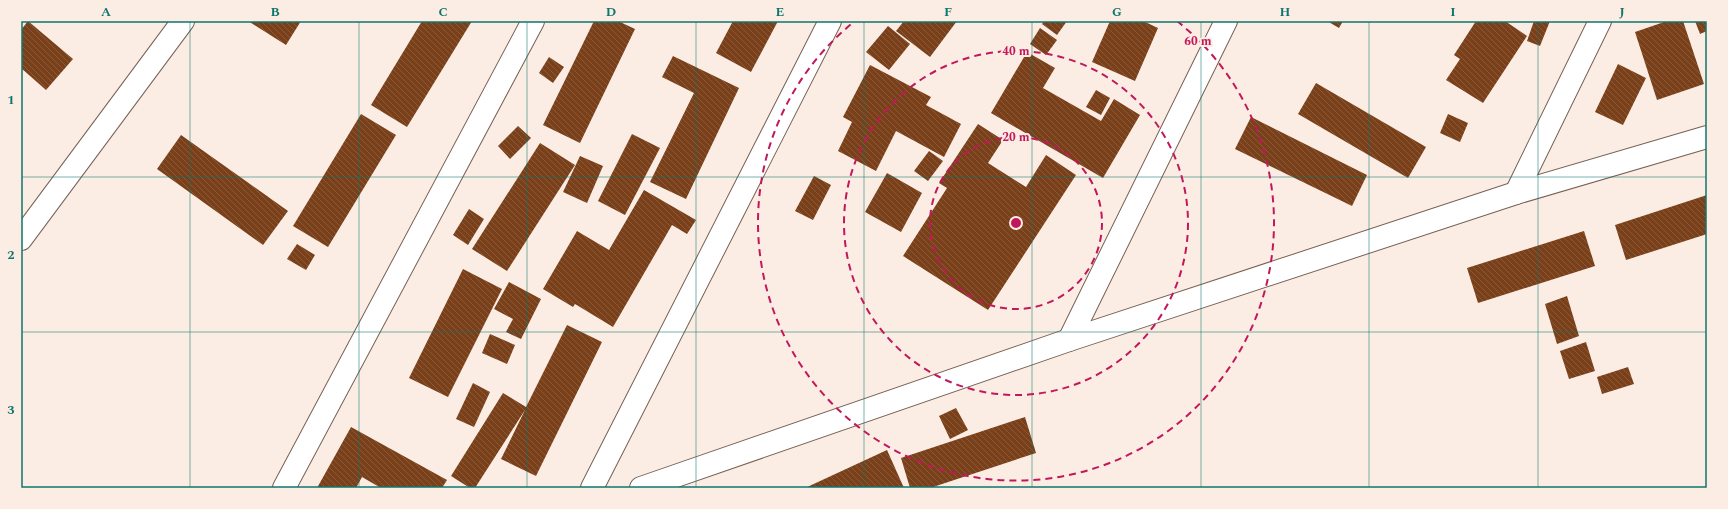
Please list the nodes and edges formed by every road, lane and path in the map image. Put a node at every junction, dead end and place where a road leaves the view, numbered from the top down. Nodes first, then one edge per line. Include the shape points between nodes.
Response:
1 (183, 21) edge
2 (533, 21) edge
3 (830, 21) edge
4 (1226, 21) edge
5 (1600, 21) edge
6 (1707, 137) edge
7 (1516, 192) junction
8 (21, 239) edge
9 (1069, 340) junction
10 (284, 488) edge
11 (592, 488) edge
12 (641, 488) edge

1 - 8 street
2 - 10 street
3 - 11 street
4 - 9 street
5 - 7 street
6 - 7 street
7 - 9 street
9 - 12 street

